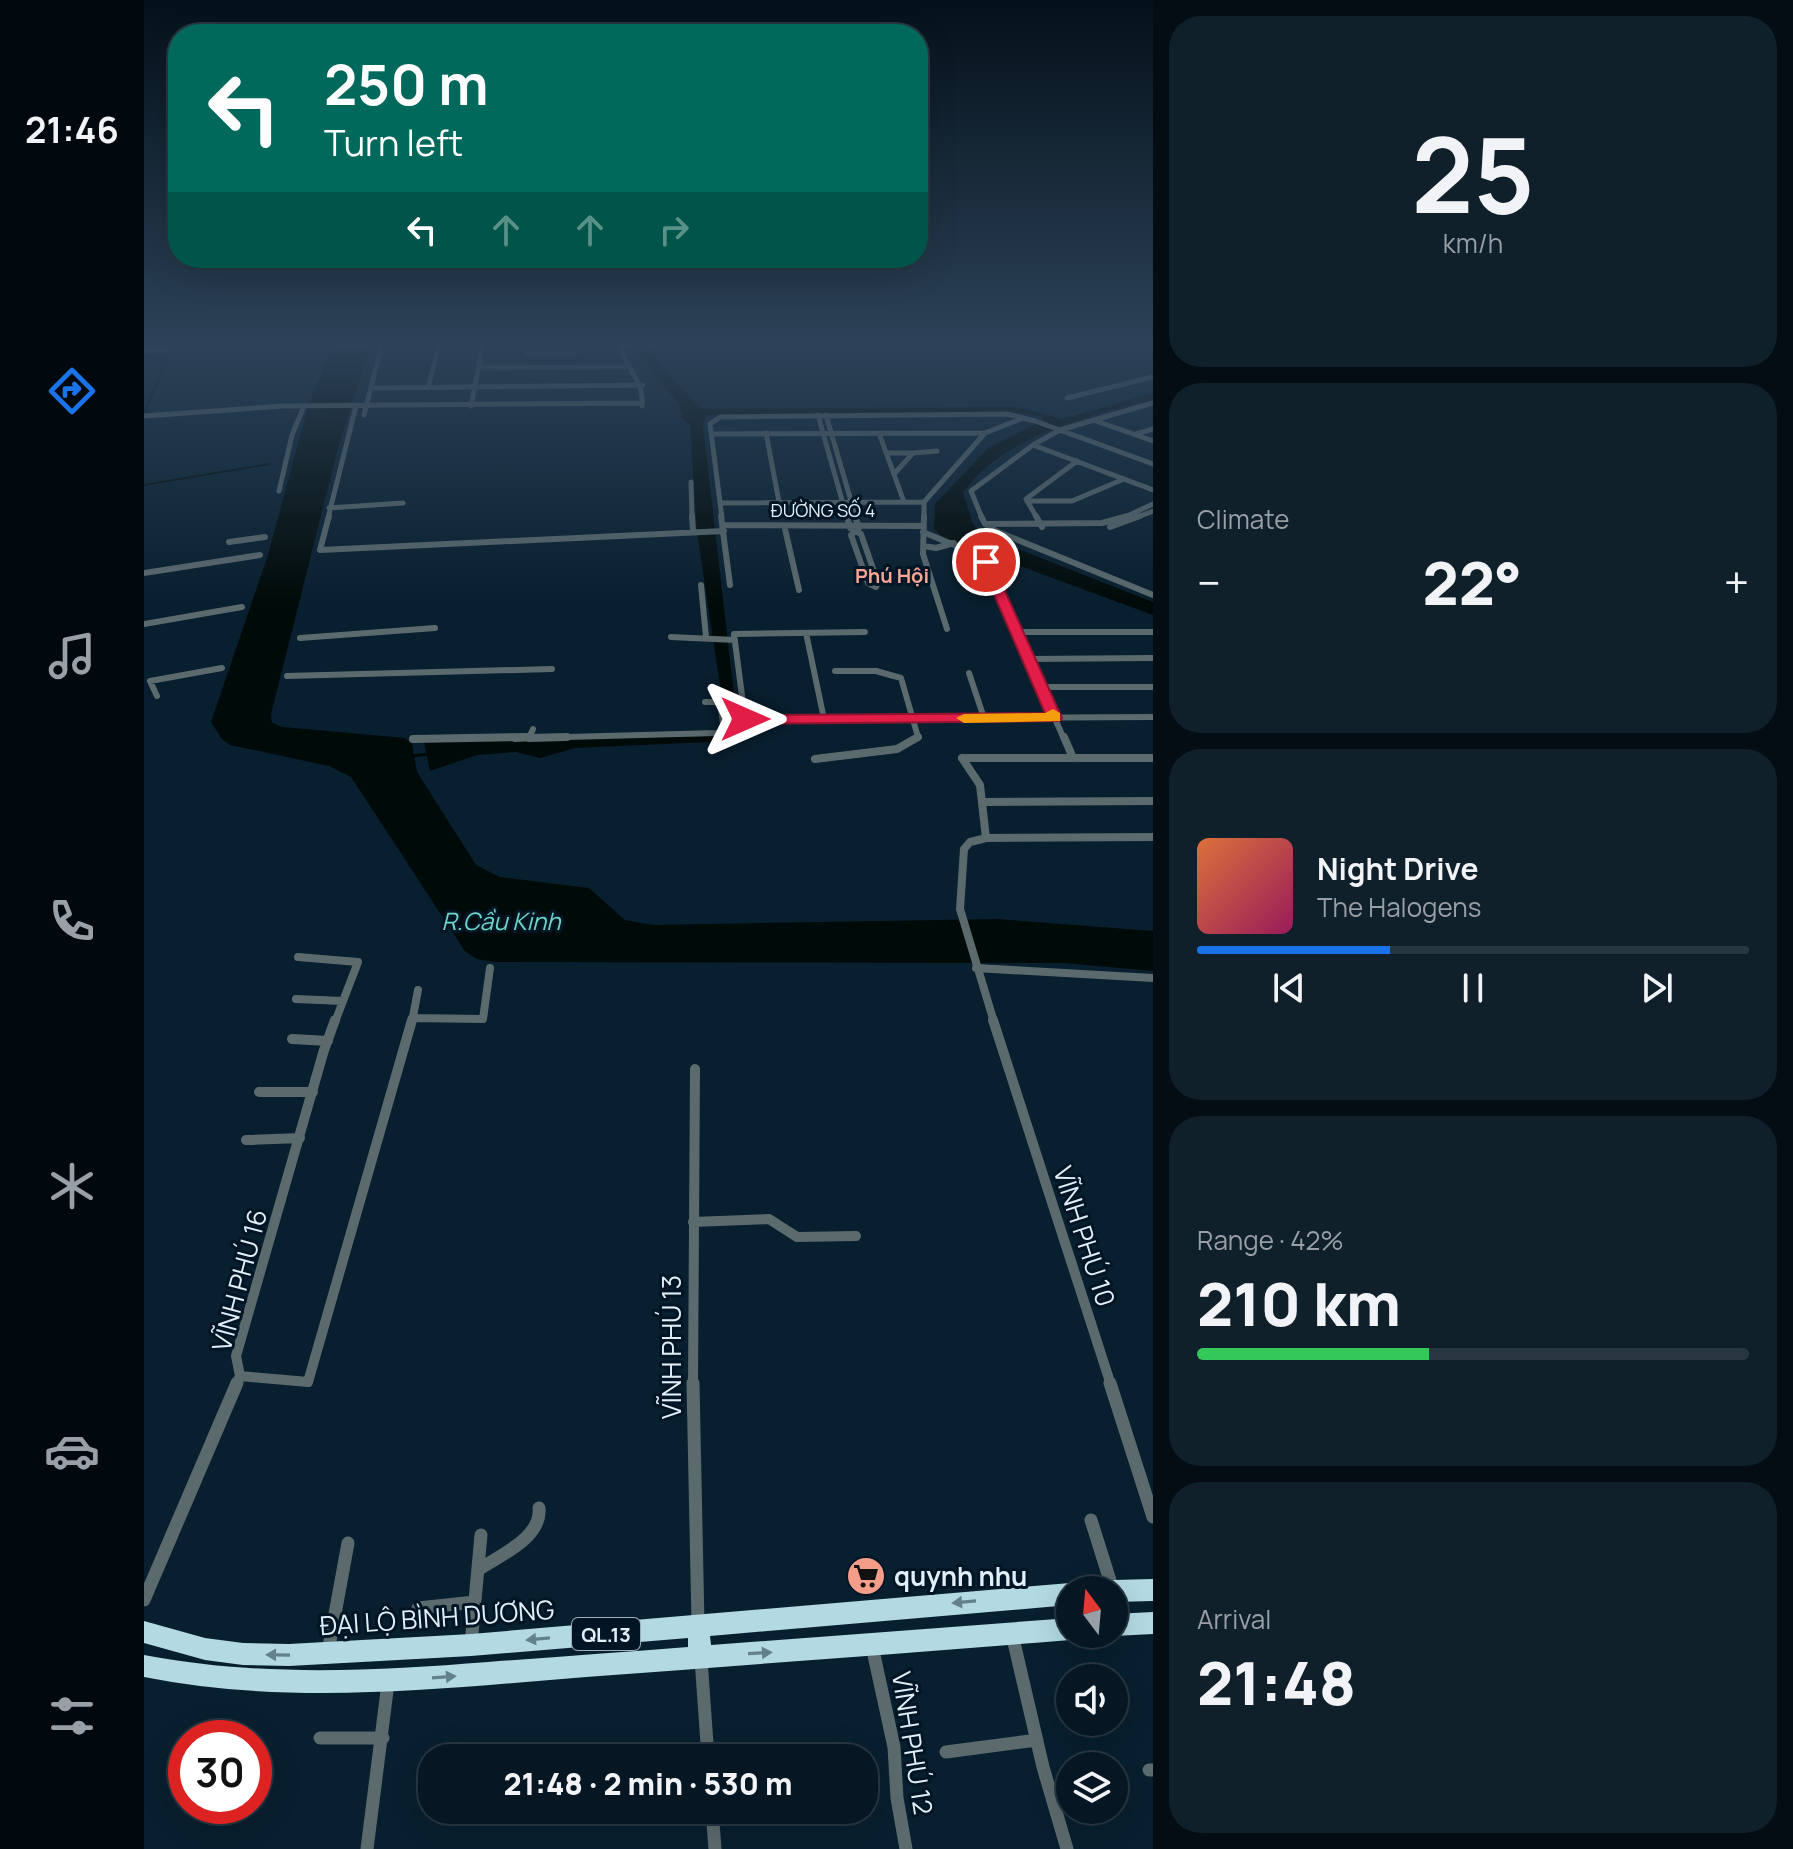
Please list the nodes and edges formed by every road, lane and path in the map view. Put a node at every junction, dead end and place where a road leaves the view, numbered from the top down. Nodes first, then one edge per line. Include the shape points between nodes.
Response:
1 (294, 430) edge
2 (353, 430) edge
3 (711, 430) edge
4 (992, 430) edge
5 (1055, 430) edge
6 (1061, 430) edge
7 (1122, 430) edge
8 (1149, 430) edge
9 (766, 433) junction
10 (823, 433) junction
11 (831, 433) junction
12 (879, 433) junction
13 (985, 433) junction
14 (712, 434) junction
15 (1135, 435) junction
16 (1153, 441) edge
17 (1033, 445) junction
18 (937, 451) dead end
19 (886, 453) junction
20 (913, 453) junction
21 (1077, 461) junction
22 (1153, 464) edge
23 (894, 474) junction
24 (1124, 479) junction
25 (691, 482) dead end
26 (1153, 490) edge
27 (279, 491) dead end
28 (1027, 501) junction
29 (779, 502) junction
30 (842, 502) junction
31 (851, 502) junction
32 (904, 502) junction
33 (924, 502) junction
34 (403, 503) dead end
35 (720, 503) junction
36 (1153, 504) edge
37 (329, 508) junction
38 (1153, 511) edge
39 (1041, 525) junction
40 (987, 526) junction
41 (854, 527) junction
42 (722, 529) junction
43 (785, 529) junction
44 (923, 529) junction
45 (694, 531) junction
46 (265, 537) dead end
47 (229, 542) dead end
48 (954, 543) junction
49 (924, 546) junction
50 (260, 555) dead end
51 (144, 573) edge
52 (701, 585) dead end
53 (730, 585) dead end
54 (799, 590) dead end
55 (1153, 595) edge
56 (242, 607) dead end
57 (144, 624) edge
58 (435, 628) dead end
59 (947, 629) dead end
60 (865, 632) dead end
61 (1017, 632) junction
62 (1153, 632) edge
63 (806, 633) junction
64 (671, 637) dead end
65 (300, 638) dead end
66 (708, 639) junction
67 (733, 640) junction
68 (1153, 658) edge
69 (1029, 659) junction
70 (222, 668) dead end
71 (552, 669) dead end
72 (835, 671) dead end
73 (969, 673) dead end
74 (287, 676) dead end
75 (1041, 687) junction
76 (1153, 687) edge
77 (157, 696) dead end
78 (705, 702) dead end
79 (721, 702) junction
80 (740, 702) junction
81 (1153, 717) edge
82 (914, 718) junction
83 (984, 718) junction
84 (1055, 718) junction
85 (824, 719) junction
86 (533, 729) dead end
87 (529, 738) junction
88 (413, 739) dead end
89 (1073, 758) junction
90 (1153, 758) edge
91 (815, 759) dead end
92 (1153, 801) edge
93 (986, 802) junction
94 (1153, 837) edge
95 (986, 838) junction
96 (298, 957) dead end
97 (975, 965) junction
98 (490, 968) dead end
99 (1153, 978) edge
100 (418, 990) dead end
101 (296, 999) dead end
102 (343, 1001) junction
103 (412, 1018) junction
104 (292, 1039) dead end
105 (328, 1041) junction
106 (695, 1069) dead end
107 (259, 1092) dead end
108 (313, 1092) junction
109 (300, 1138) junction
110 (246, 1140) dead end
111 (693, 1222) junction
112 (856, 1236) dead end
113 (240, 1376) junction
114 (539, 1508) dead end
115 (1153, 1517) edge
116 (1091, 1520) dead end
117 (481, 1535) dead end
118 (348, 1543) dead end
119 (478, 1570) junction
120 (1109, 1576) edge
121 (1153, 1590) edge
122 (1128, 1591) edge
123 (1056, 1595) edge
124 (144, 1600) edge
125 (475, 1602) junction
126 (418, 1608) dead end
127 (1153, 1623) edge
128 (1128, 1624) edge
129 (698, 1625) junction
130 (1056, 1630) edge
131 (144, 1632) edge
132 (1012, 1633) junction
133 (471, 1645) junction
134 (872, 1645) junction
135 (327, 1653) junction
136 (700, 1656) junction
137 (144, 1666) edge
138 (389, 1681) junction
139 (320, 1738) dead end
140 (383, 1738) junction
141 (1037, 1740) junction
142 (707, 1744) edge
143 (946, 1752) dead end
144 (713, 1824) edge
145 (367, 1849) edge
146 (715, 1849) edge
147 (906, 1849) edge
148 (1067, 1849) edge

1 - 27 street
2 - 37 street
3 - 14 street
4 - 13 street
5 - 17 street
6 - 22 street
7 - 15 street
8 - 15 street
9 - 10 street
9 - 14 street
9 - 29 street
10 - 11 street
10 - 30 street
11 - 12 street
11 - 31 street
12 - 13 street
12 - 19 street
13 - 33 street
14 - 35 street
15 - 16 street
17 - 21 street
17 - 40 street via 971,491
18 - 20 street
19 - 20 street
19 - 23 street
20 - 23 street
21 - 24 street
21 - 28 street
23 - 32 street
24 - 26 street
24 - 28 street via 1072,501
25 - 45 street
28 - 39 street
29 - 30 street
29 - 35 street
30 - 31 street
30 - 41 street
31 - 32 street
31 - 41 street
32 - 33 street
33 - 44 street
34 - 37 street
35 - 42 street
36 - 39 street via 1114,522
37 - 45 street via 320,550
38 - 39 street via 1121,525
39 - 40 street
40 - 55 street
41 - 41 street via 851,535 868,583 876,587 861,534
41 - 42 street, ĐƯỜNG SỐ 4
41 - 43 street
41 - 44 street
42 - 43 street
42 - 45 street
42 - 53 street
43 - 54 street
44 - 48 street
44 - 49 street
46 - 47 street
48 - 49 street
48 - 61 street via 983,557
49 - 59 street
50 - 51 street
52 - 66 street
56 - 57 street
58 - 65 street
60 - 63 street
61 - 62 street
61 - 69 street
63 - 67 street via 734,634
63 - 85 street
64 - 66 street
66 - 67 street
67 - 80 street
68 - 69 street
69 - 75 street
70 - 77 street via 150,681
71 - 74 street
72 - 82 street via 876,671 901,678
73 - 83 street
75 - 76 street
75 - 84 street
78 - 79 street
79 - 80 street
79 - 87 street via 724,731 717,733
80 - 85 street via 745,719
81 - 84 street
82 - 83 street
82 - 85 street
82 - 91 street via 918,737 908,745
83 - 84 street
84 - 89 street
86 - 87 street
87 - 88 street
89 - 90 street
89 - 93 street via 962,758
92 - 93 street
93 - 95 street
94 - 95 street
95 - 97 street, VĨNH PHÚ 10 via 964,849 961,912
96 - 102 street, VĨNH PHÚ 16 via 358,962
97 - 99 street
97 - 115 street, VĨNH PHÚ 10
98 - 103 street via 483,1019
100 - 103 street
101 - 102 street
102 - 105 street, VĨNH PHÚ 16
103 - 113 street via 308,1382
104 - 105 street
105 - 108 street, VĨNH PHÚ 16
106 - 111 street, VĨNH PHÚ 13
107 - 108 street
108 - 109 street, VĨNH PHÚ 16
109 - 110 street
109 - 113 street, VĨNH PHÚ 16 via 236,1356
111 - 112 street via 769,1219 797,1237
111 - 129 street, VĨNH PHÚ 13
113 - 124 street, VĨNH PHÚ 16
114 - 119 street via 534,1532
116 - 120 street
117 - 119 street
118 - 135 street
119 - 125 street
121 - 122 highway
123 -> 129 highway, ĐẠI LỘ BÌNH DƯƠNG / QL.13
125 - 126 street
125 - 133 street
127 - 128 highway
129 -> 133 highway, ĐẠI LỘ BÌNH DƯƠNG / QL.13
129 - 136 highway
130 - 132 highway, QL.13
135 -> 131 highway, ĐẠI LỘ BÌNH DƯƠNG / QL.13 via 243,1654
132 - 134 highway, QL.13
132 - 141 street
133 - 135 highway, ĐẠI LỘ BÌNH DƯƠNG / QL.13
136 -> 134 highway, QL.13
134 - 147 street, VĨNH PHÚ 12 via 894,1747
138 -> 136 highway, QL.13
136 - 142 street
137 - 138 highway, QL.13 via 289,1684
138 - 140 street
139 - 140 street
140 - 145 street
141 - 143 street
141 - 148 street
144 - 146 street

